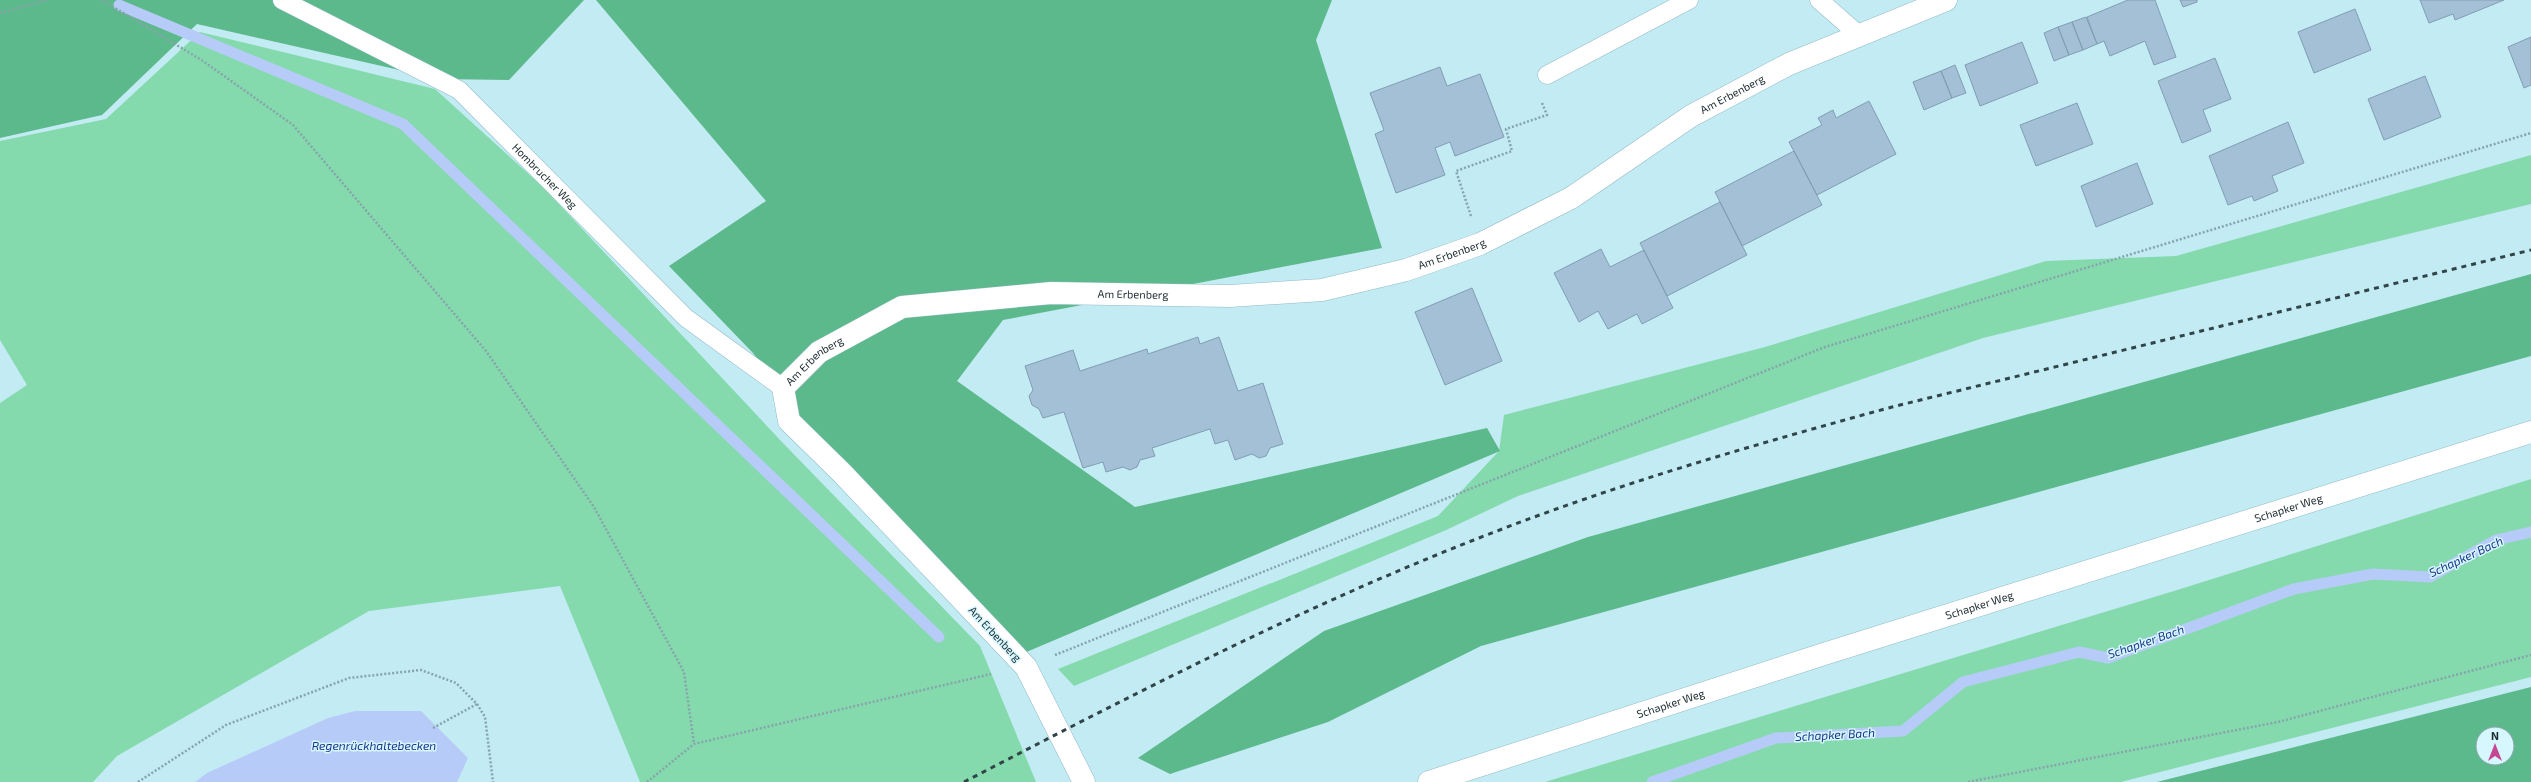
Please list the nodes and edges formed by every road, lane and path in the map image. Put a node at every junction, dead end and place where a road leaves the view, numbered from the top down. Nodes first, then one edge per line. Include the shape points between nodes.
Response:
1 (48, 0) edge
2 (102, 0) edge
3 (282, 0) edge
4 (1689, 0) edge
5 (1820, 0) edge
6 (1946, 0) edge
7 (0, 13) edge
8 (1859, 35) junction
9 (1547, 75) joint
10 (2531, 133) edge
11 (1480, 244) junction
12 (783, 388) junction
13 (2531, 432) edge
14 (2531, 655) edge
15 (1026, 667) junction
16 (477, 704) junction
17 (433, 728) dead end
18 (694, 744) junction
19 (138, 782) edge
20 (493, 782) edge
21 (647, 782) edge
22 (1084, 782) edge
23 (1429, 782) edge
24 (1968, 782) edge

1 - 7 path
2 - 18 path via 204,60 293,126 486,351 594,507 684,672
3 - 12 lane, Hombrucher Weg via 459,90 686,318
4 - 9 lane
5 - 8 lane
6 - 8 street, Am Erbenberg
8 - 11 street, Am Erbenberg via 1789,64 1691,116 1571,198
9 - 11 path via 1548,88 1538,92 1546,115 1506,129 1512,151 1456,171
10 - 15 path via 1825,347
11 - 12 street, Am Erbenberg via 1406,270 1322,290 1230,296 1051,293 902,306 819,352
12 - 15 street, Am Erbenberg via 789,421 842,472
13 - 23 street, Schapker Weg via 1824,654
14 - 24 path via 2278,722
15 - 18 path via 949,682
15 - 22 street, Am Erbenberg
16 - 17 path
16 - 19 path via 456,683 421,670 350,678 226,725
16 - 20 path via 485,717
18 - 21 path

